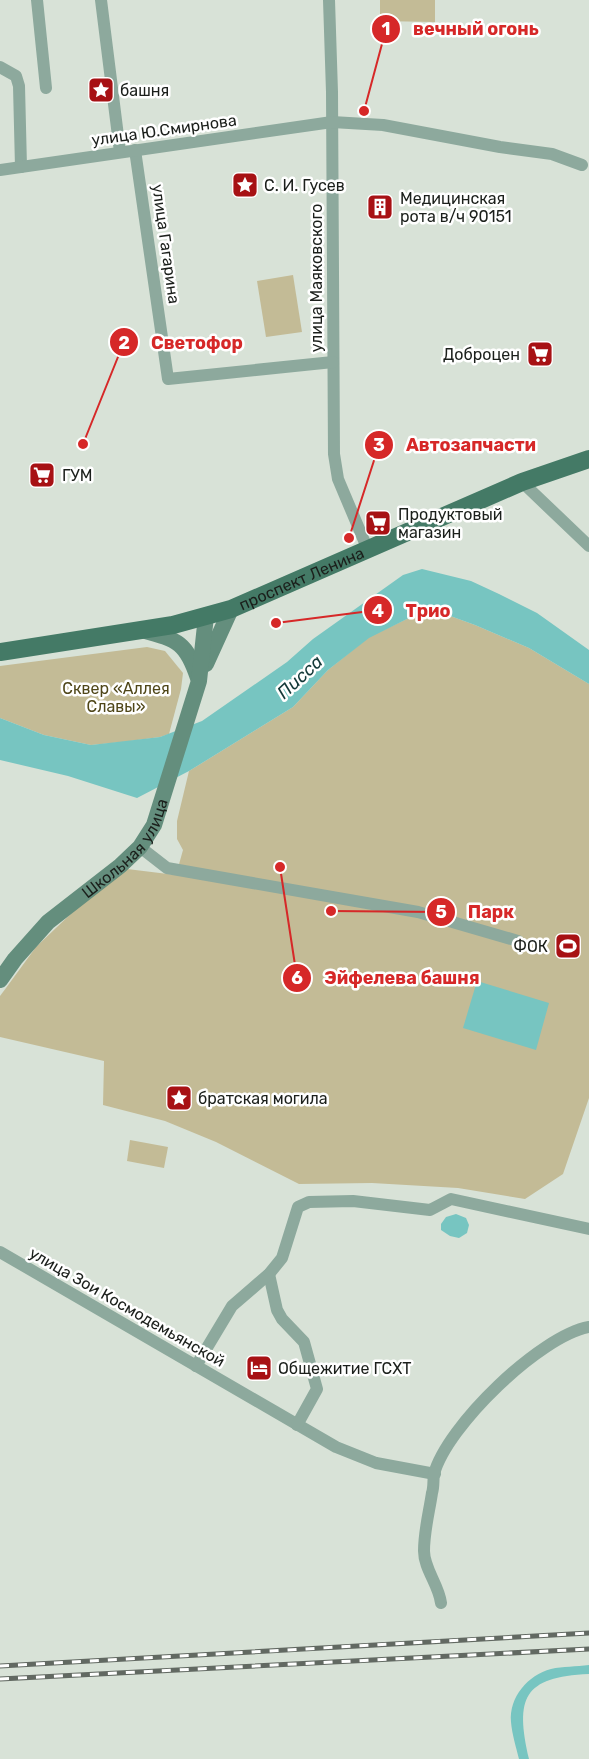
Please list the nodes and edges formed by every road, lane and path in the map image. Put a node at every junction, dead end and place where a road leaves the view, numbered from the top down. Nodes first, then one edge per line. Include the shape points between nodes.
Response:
1 (37, 0) edge
2 (101, 0) edge
3 (328, 0) edge
4 (0, 67) edge
5 (46, 88) dead end
6 (332, 122) junction
7 (135, 150) junction
8 (120, 152) junction
9 (582, 165) dead end
10 (21, 167) junction
11 (0, 170) edge
12 (333, 362) junction
13 (589, 459) edge
14 (522, 482) junction
15 (589, 546) edge
16 (368, 550) junction
17 (231, 609) junction
18 (206, 616) junction
19 (142, 630) junction
20 (0, 652) edge
21 (199, 681) junction
22 (140, 847) junction
23 (518, 941) dead end
24 (0, 980) edge
25 (589, 1228) edge
26 (0, 1252) edge
27 (269, 1274) junction
28 (589, 1327) edge
29 (196, 1366) junction
30 (297, 1425) junction
31 (435, 1474) junction
32 (441, 1603) dead end

1 - 5 street
2 - 8 street
3 - 6 street, улица Маяковского
4 - 10 street via 16,76 19,86
6 - 7 street, улица Ю.Смирнова
6 - 9 street, улица Ю.Смирнова via 383,125 552,154
6 - 12 street, улица Маяковского
7 - 8 street, улица Ю.Смирнова
7 - 12 street, улица Гагарина via 168,379
8 - 10 street, улица Ю.Смирнова
10 - 11 street, улица Ю.Смирнова
12 - 16 street, улица Маяковского via 338,479
13 - 14 main road, проспект Ленина
14 - 15 street
14 - 16 main road, проспект Ленина
16 - 17 main road, проспект Ленина
17 - 18 main road, проспект Ленина
17 - 21 main road, Школьная улица
18 - 19 main road, проспект Ленина
18 - 21 main road, Школьная улица
19 - 20 main road, проспект Ленина
19 - 21 main road via 171,638 184,648
21 - 22 main road, Школьная улица via 164,798
22 - 23 street via 167,867 418,912
22 - 24 main road, Школьная улица via 48,922
25 - 27 street via 451,1199 429,1210 353,1201 309,1202 298,1208 282,1258
26 - 29 street, улица Зои Космодемьянской
27 - 29 street via 232,1306
27 - 30 street via 277,1310 304,1342 317,1389
28 - 31 street via 538,1351 490,1394 450,1441
29 - 30 street, улица Зои Космодемьянской
30 - 31 street, улица Зои Космодемьянской via 376,1463
31 - 32 street via 424,1555

